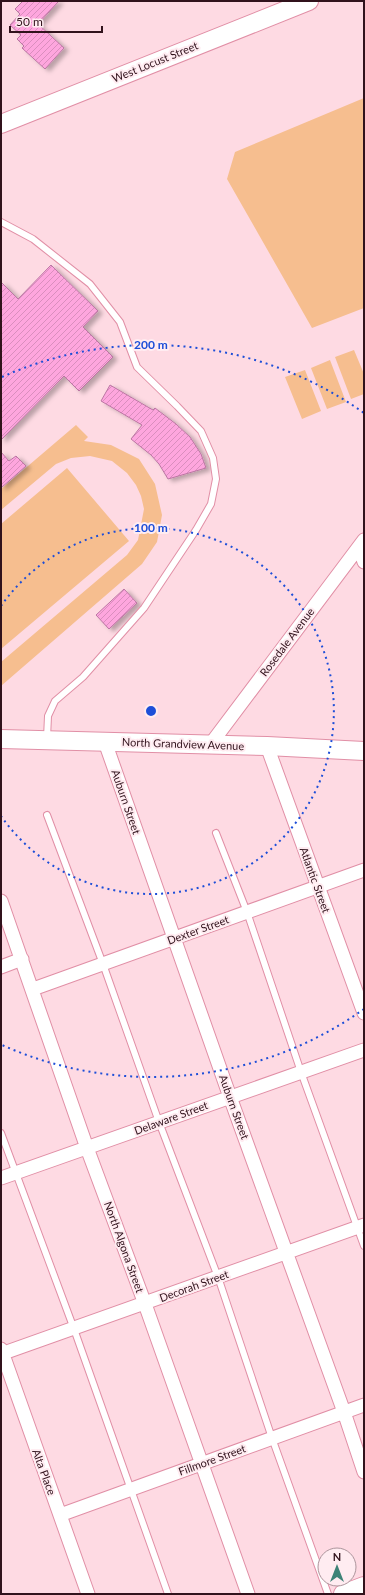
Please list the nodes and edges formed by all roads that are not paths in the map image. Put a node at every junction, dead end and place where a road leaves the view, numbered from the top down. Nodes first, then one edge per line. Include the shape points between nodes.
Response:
1 (309, 1) edge
2 (1, 124) edge
3 (1, 222) edge
4 (361, 543) edge
5 (364, 562) edge
6 (1, 738) edge
7 (47, 740) junction
8 (105, 742) junction
9 (210, 745) junction
10 (267, 746) junction
11 (364, 751) edge
12 (47, 815) dead end
13 (216, 833) dead end
14 (364, 870) edge
15 (318, 887) junction
16 (1, 900) edge
17 (247, 912) junction
18 (174, 938) junction
19 (22, 959) junction
20 (103, 964) junction
21 (1, 967) edge
22 (33, 989) junction
23 (364, 1013) edge
24 (364, 1050) edge
25 (301, 1072) junction
26 (230, 1097) junction
27 (159, 1122) junction
28 (1, 1133) edge
29 (87, 1148) junction
30 (15, 1173) junction
31 (1, 1178) edge
32 (361, 1226) edge
33 (364, 1246) edge
34 (286, 1252) junction
35 (218, 1277) junction
36 (145, 1304) junction
37 (74, 1328) junction
38 (1, 1352) edge
39 (364, 1405) edge
40 (344, 1412) junction
41 (272, 1438) junction
42 (202, 1463) junction
43 (364, 1472) edge
44 (130, 1489) junction
45 (60, 1515) junction
46 (364, 1586) edge
47 (88, 1594) edge
48 (168, 1594) edge
49 (248, 1594) edge
50 (328, 1594) edge
51 (343, 1594) edge

1 - 2 street, West Locust Street
3 - 7 lane via 33,239 90,284 120,322 136,367 201,432 214,458 216,479 211,504 144,608 83,677 55,701 48,716
4 - 5 street
4 - 9 street, Rosedale Avenue
6 - 7 street, North Grandview Avenue
7 - 8 street, North Grandview Avenue
8 - 9 street, North Grandview Avenue
8 - 18 street, Auburn Street
9 - 10 street, North Grandview Avenue
10 - 11 street, North Grandview Avenue
10 - 15 street, Atlantic Street
12 - 20 lane
13 - 17 lane
14 - 15 street, Dexter Street
15 - 17 street, Dexter Street
15 - 23 street, Atlantic Street
16 - 19 street, North Algona Street
17 - 18 street, Dexter Street
17 - 25 lane
18 - 20 street, Dexter Street
18 - 26 street, Auburn Street
19 - 21 street
19 - 22 street, North Algona Street
20 - 22 street, Dexter Street
20 - 27 lane
22 - 29 street, North Algona Street
24 - 25 street, Delaware Street
25 - 26 street, Delaware Street
25 - 32 lane
26 - 27 street, Delaware Street
26 - 34 street, Auburn Street
27 - 29 street, Delaware Street
27 - 35 lane
28 - 30 lane
29 - 30 street, Delaware Street
29 - 36 street, North Algona Street
30 - 31 street, Delaware Street
30 - 37 lane
32 - 33 lane
32 - 34 street, Decorah Street
34 - 35 street, Decorah Street
34 - 40 street, Auburn Street
35 - 36 street, Decorah Street
35 - 41 lane
36 - 37 street, Decorah Street
36 - 42 street, North Algona Street
37 - 38 street, Decorah Street
37 - 44 lane
38 - 45 street, Alta Place
39 - 40 street, Fillmore Street
40 - 41 street, Fillmore Street
40 - 43 street, Auburn Street
41 - 42 street, Fillmore Street
41 - 50 lane
42 - 44 street, Fillmore Street
42 - 49 street, North Algona Street
44 - 45 street, Fillmore Street
44 - 48 lane
45 - 47 street, Alta Place
46 - 51 street

